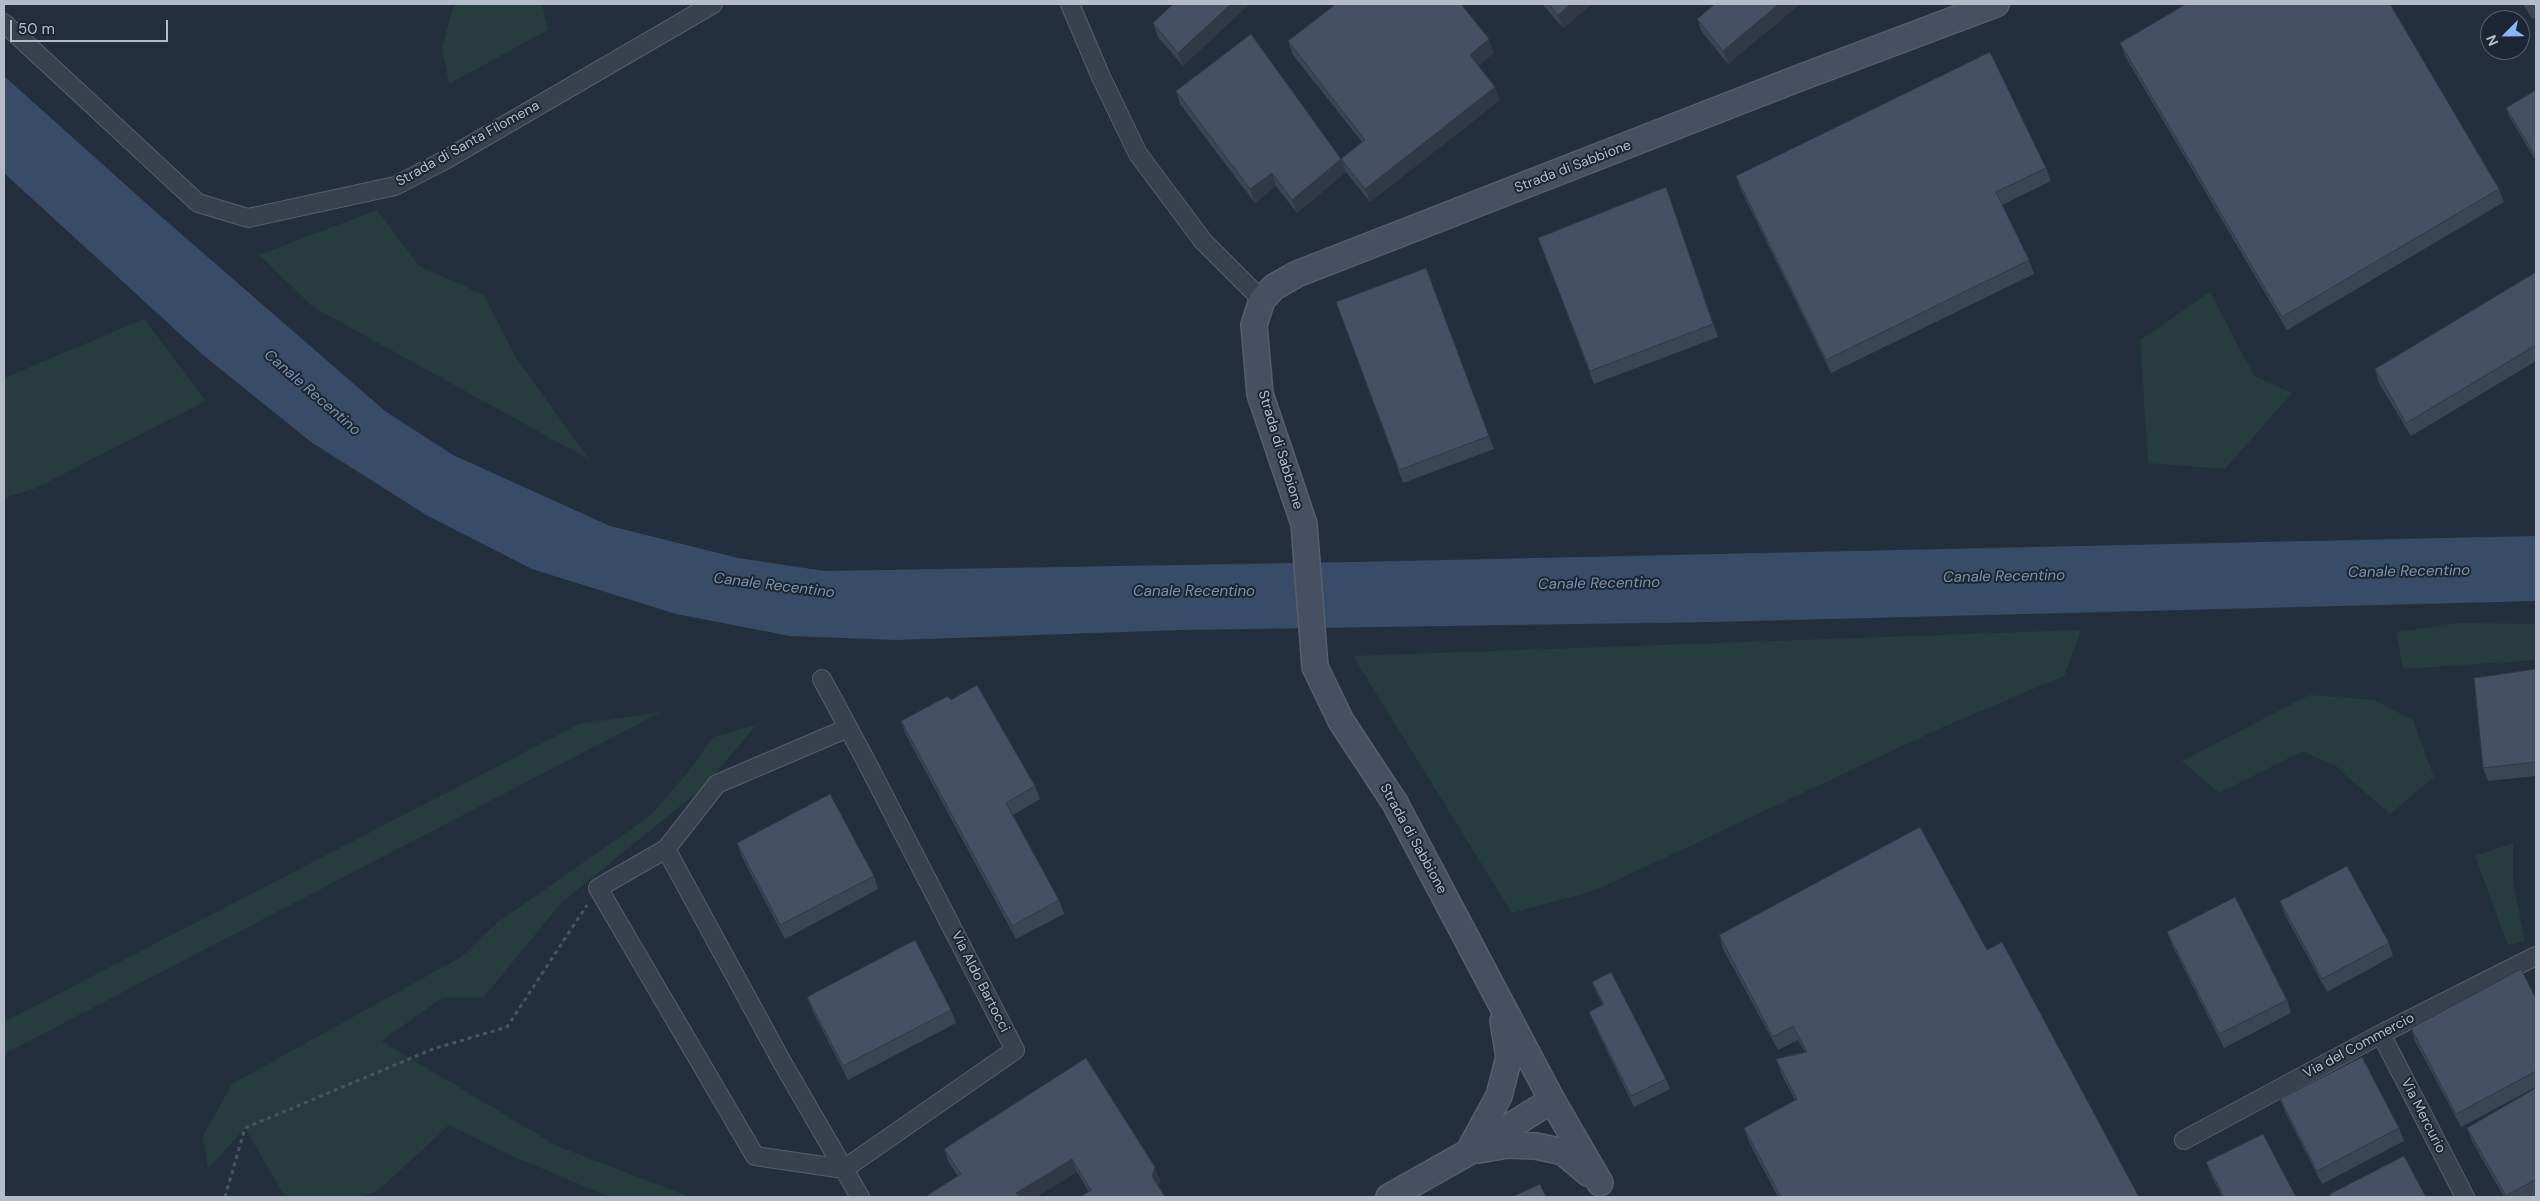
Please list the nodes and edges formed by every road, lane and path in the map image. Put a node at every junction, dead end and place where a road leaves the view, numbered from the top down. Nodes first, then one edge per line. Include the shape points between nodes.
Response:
1 (713, 4) edge
2 (1070, 4) edge
3 (1996, 4) edge
4 (4, 23) edge
5 (1262, 300) junction
6 (822, 678) dead end
7 (848, 728) junction
8 (666, 849) junction
9 (598, 888) junction
10 (2536, 956) edge
11 (1498, 997) junction
12 (2381, 1034) junction
13 (1552, 1100) junction
14 (2184, 1140) dead end
15 (1469, 1152) junction
16 (844, 1169) junction
17 (1604, 1190) edge
18 (225, 1197) edge
19 (860, 1197) edge
20 (1389, 1197) edge
21 (2465, 1197) edge

1 - 4 street, Strada di Santa Filomena via 396,186 248,218 198,203
2 - 5 street via 1138,154 1203,241
3 - 5 main road, Strada di Sabbione via 1297,274 1274,287
5 - 11 main road, Strada di Sabbione via 1254,325 1260,394 1304,524 1315,666 1341,721 1395,804
6 - 7 street, Via Aldo Bartocci
7 - 8 street via 717,784
7 - 16 street, Via Aldo Bartocci via 1015,1050
8 - 9 street
8 - 16 street
9 - 16 street via 755,1156
9 - 18 path via 507,1027 433,1049 245,1128
10 - 12 street, Via del Commercio
11 - 13 main road, Strada di Sabbione
11 - 15 main road via 1509,1057 1499,1096
12 - 14 street, Via del Commercio
12 - 21 street, Via Mercurio
13 - 15 main road
13 - 17 main road, Strada di Sabbione
15 - 17 main road via 1507,1144 1562,1152
15 - 20 main road
16 - 19 street

